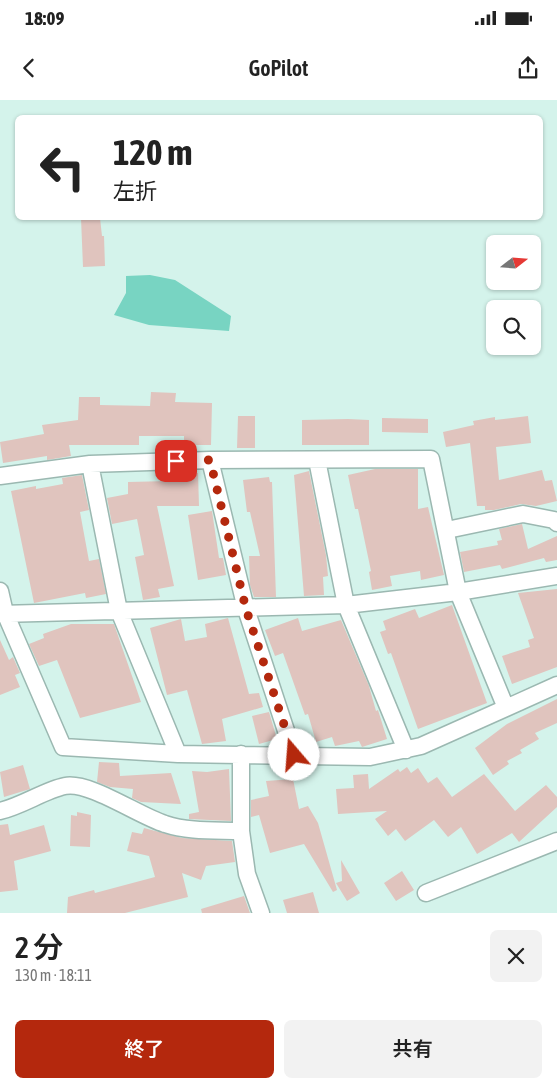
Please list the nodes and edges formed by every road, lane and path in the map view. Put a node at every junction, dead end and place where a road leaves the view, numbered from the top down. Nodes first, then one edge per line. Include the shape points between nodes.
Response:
1 (210, 460) junction
2 (317, 460) junction
3 (90, 464) junction
4 (0, 476) edge
5 (557, 523) edge
6 (447, 530) junction
7 (557, 576) edge
8 (0, 591) edge
9 (458, 592) junction
10 (346, 605) junction
11 (246, 609) junction
12 (119, 611) junction
13 (2, 614) edge
14 (557, 684) edge
15 (506, 708) junction
16 (406, 750) junction
17 (178, 754) junction
18 (241, 754) junction
19 (294, 755) junction
20 (0, 811) edge
21 (241, 831) junction
22 (557, 841) edge
23 (426, 893) dead end
24 (261, 913) edge

1 - 2 street
1 - 3 street
1 - 11 street
2 - 6 street via 431,459
2 - 10 street
3 - 4 street
3 - 12 street
5 - 6 street via 523,514
6 - 9 street
7 - 9 street
8 - 13 street
9 - 10 street
9 - 15 street
10 - 11 street
10 - 16 street
11 - 12 street
11 - 19 street
12 - 13 street
12 - 17 street
13 - 17 street via 63,747
14 - 15 street
15 - 16 street
16 - 19 street via 370,757
17 - 18 street
18 - 19 street
18 - 21 street
20 - 21 street via 65,786 84,788 164,824 190,830
21 - 24 street via 247,874
22 - 23 street

